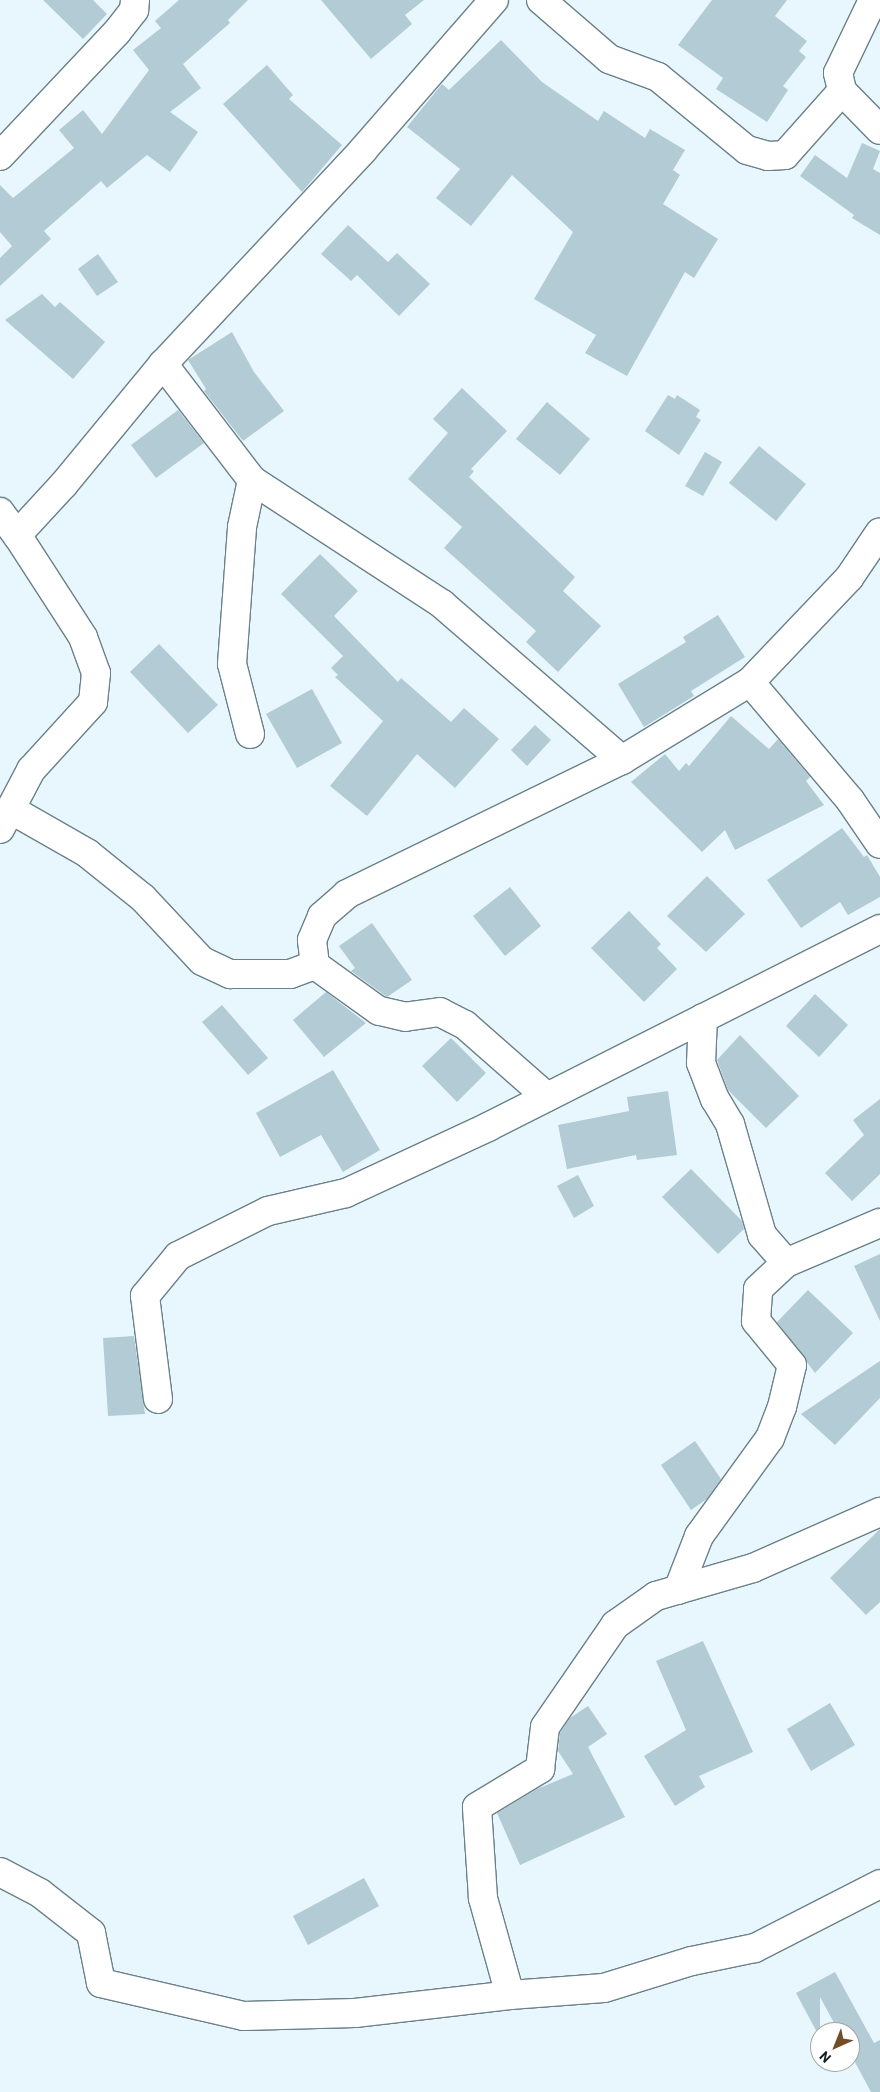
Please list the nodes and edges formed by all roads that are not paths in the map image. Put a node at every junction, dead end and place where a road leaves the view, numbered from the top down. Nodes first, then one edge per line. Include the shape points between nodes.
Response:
1 (134, 0) edge
2 (494, 0) edge
3 (540, 0) edge
4 (873, 0) edge
5 (842, 91) junction
6 (880, 130) edge
7 (0, 156) edge
8 (163, 364) junction
9 (252, 480) junction
10 (0, 512) edge
11 (880, 532) edge
12 (17, 535) junction
13 (750, 682) junction
14 (250, 734) dead end
15 (622, 760) junction
16 (5, 819) edge
17 (880, 844) edge
18 (880, 929) edge
19 (315, 966) junction
20 (703, 1018) junction
21 (547, 1097) junction
22 (880, 1223) edge
23 (786, 1263) junction
24 (158, 1399) dead end
25 (880, 1512) edge
26 (678, 1590) junction
27 (0, 1872) edge
28 (880, 1884) edge
29 (510, 1995) junction

1 - 7 street via 134,10 117,32
2 - 8 street via 363,150
3 - 5 street via 610,59 658,77 747,150 768,156 785,155
4 - 5 street via 840,65 838,73
5 - 6 street
8 - 9 street
8 - 12 street via 64,484
9 - 14 street via 242,526 232,664
9 - 15 street via 442,604
10 - 12 street
11 - 13 street via 849,578
12 - 16 street via 83,637 96,673 93,702 31,770
13 - 15 street
13 - 17 street via 850,800
15 - 19 street via 347,894 322,916 312,940
16 - 19 street via 94,858 143,898 202,961 230,974 290,974
18 - 20 street
19 - 21 street via 379,1011 406,1017 440,1012 465,1024
20 - 21 street
20 - 23 street via 701,1063 730,1124 762,1235
21 - 24 street via 346,1193 268,1211 178,1256 145,1296
22 - 23 street
23 - 26 street via 758,1289 756,1321 792,1365 782,1407 770,1438 699,1536
25 - 26 street via 753,1568
26 - 29 street via 656,1596 615,1625 545,1727 540,1769 477,1807 483,1898
27 - 29 street via 40,1893 91,1933 101,1983 244,2016 355,2013
28 - 29 street via 755,1948 692,1961 604,1988

